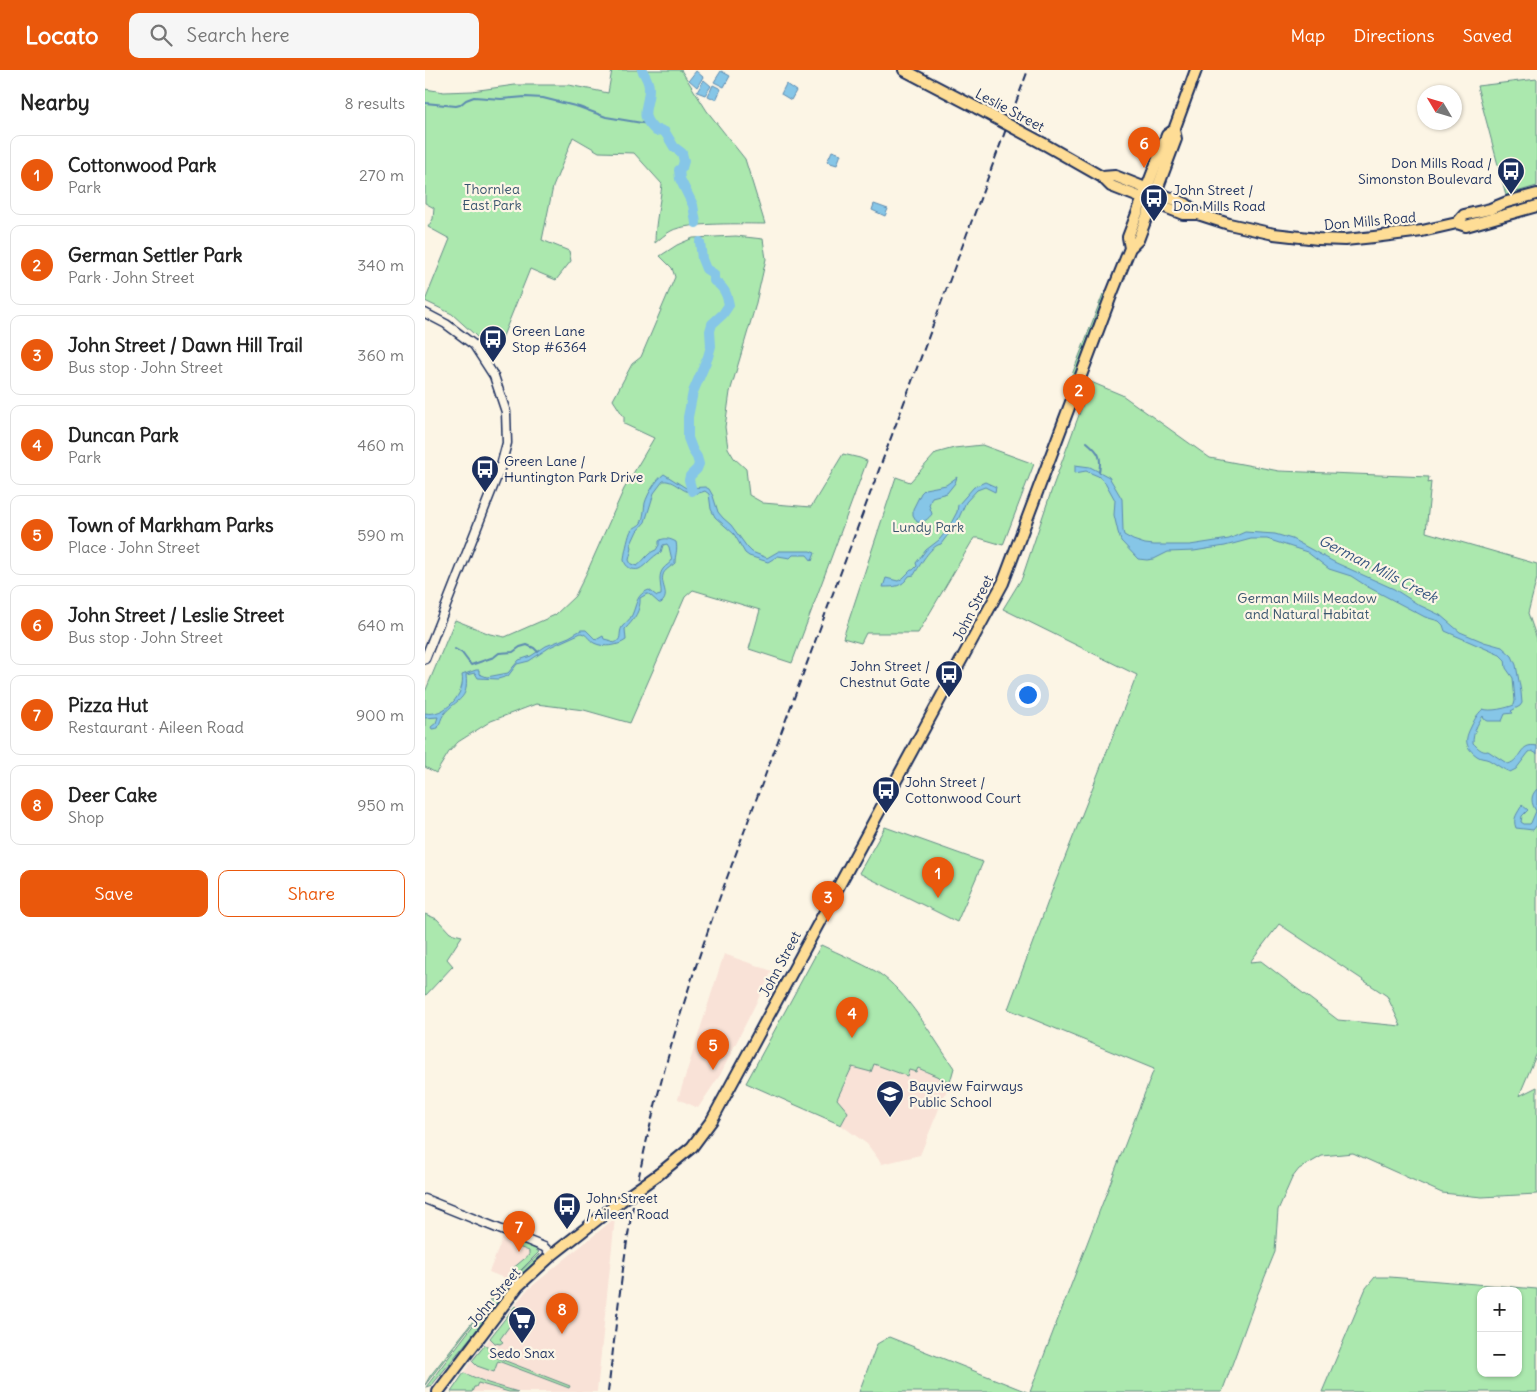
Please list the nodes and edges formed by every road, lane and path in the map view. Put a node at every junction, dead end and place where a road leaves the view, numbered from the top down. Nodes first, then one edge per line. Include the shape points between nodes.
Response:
1 (904, 70) edge
2 (1196, 70) edge
3 (1537, 194) edge
4 (1149, 195) junction
5 (1537, 206) edge
6 (1457, 223) junction
7 (425, 313) edge
8 (425, 659) edge
9 (425, 1199) edge
10 (552, 1255) junction
11 (437, 1392) edge

1 - 4 main road, Leslie Street, bridge via 1102,177 1115,176
2 - 4 main road, John Street via 1174,130 1176,139
3 - 6 main road, Don Mills Road via 1464,215
4 - 6 main road, Don Mills Road via 1186,204 1198,214 1229,224 1325,240 1400,234
4 - 10 main road, John Street, bridge via 1128,237 1130,248 997,594 711,1120 692,1147
5 - 6 main road, Don Mills Road via 1466,226
7 - 8 street via 474,345 494,376 506,412 507,443 500,470
9 - 10 street via 544,1247
10 - 11 main road, John Street via 518,1286

